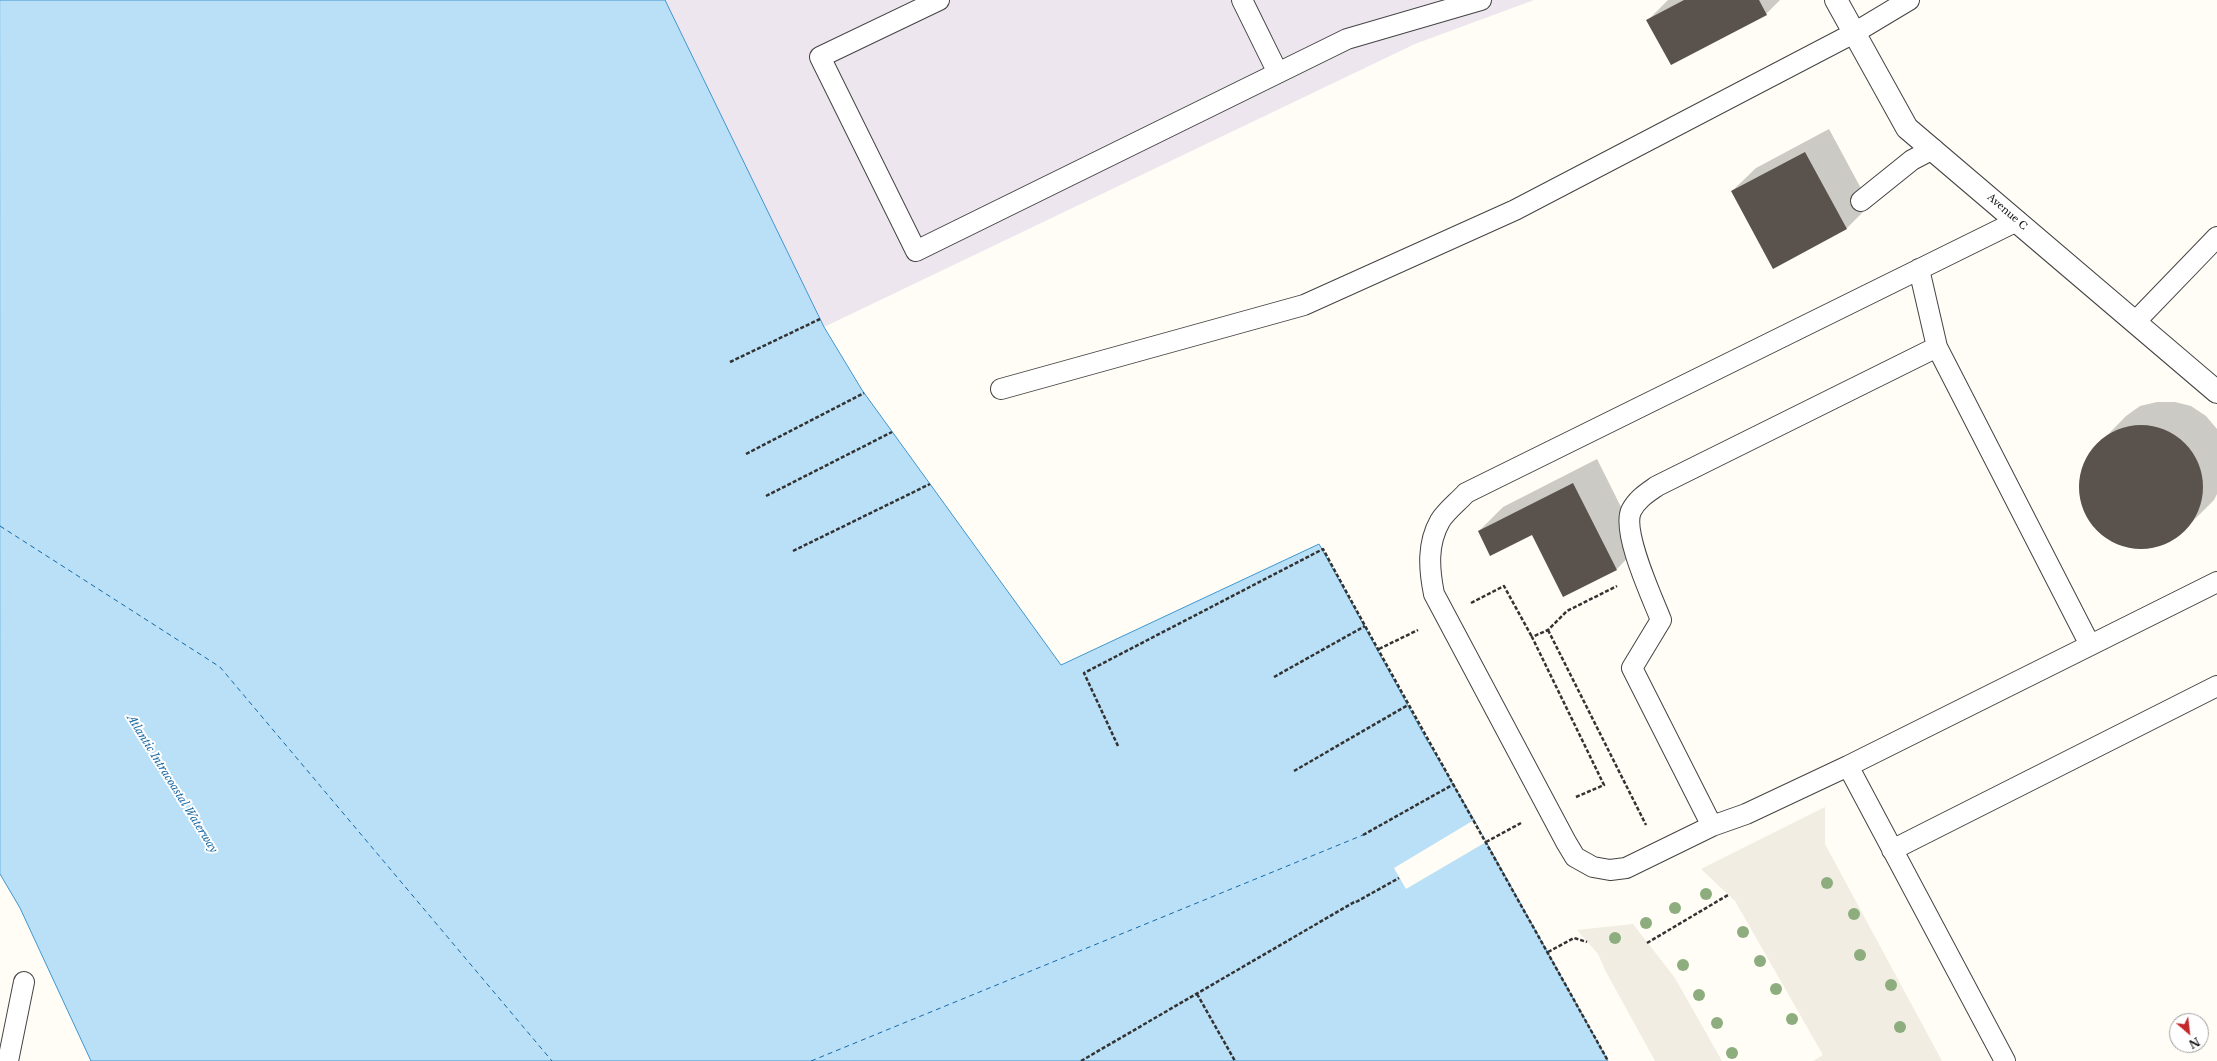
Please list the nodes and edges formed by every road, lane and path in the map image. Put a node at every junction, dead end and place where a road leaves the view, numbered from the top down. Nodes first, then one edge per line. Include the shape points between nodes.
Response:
1 (938, 0) edge
2 (1242, 0) edge
3 (1480, 0) edge
4 (1836, 0) edge
5 (1909, 0) edge
6 (1854, 32) junction
7 (1278, 73) junction
8 (1933, 149) junction
9 (1862, 201) dead end
10 (2016, 221) junction
11 (2217, 237) edge
12 (1919, 269) junction
13 (820, 319) dead end
14 (2135, 322) junction
15 (1937, 348) junction
16 (730, 362) dead end
17 (1001, 389) dead end
18 (2217, 392) edge
19 (864, 393) dead end
20 (892, 432) dead end
21 (746, 454) dead end
22 (930, 484) dead end
23 (766, 496) dead end
24 (793, 551) dead end
25 (1643, 573) junction
26 (2217, 582) edge
27 (1470, 604) dead end
28 (1365, 626) junction
29 (1418, 630) dead end
30 (1548, 630) junction
31 (1532, 637) junction
32 (2090, 645) junction
33 (1378, 649) junction
34 (1274, 677) dead end
35 (2217, 686) edge
36 (1408, 705) junction
37 (1118, 746) dead end
38 (1848, 766) junction
39 (1294, 771) dead end
40 (1454, 784) junction
41 (1571, 799) dead end
42 (1521, 823) dead end
43 (1653, 824) dead end
44 (1712, 826) junction
45 (1363, 834) dead end
46 (1486, 842) junction
47 (1892, 850) junction
48 (1399, 878) dead end
49 (1728, 895) dead end
50 (1356, 902) dead end
51 (1301, 934) junction
52 (1587, 942) dead end
53 (1648, 943) dead end
54 (1548, 952) junction
55 (24, 982) dead end
56 (1197, 994) junction
57 (8, 1061) edge
58 (1081, 1061) edge
59 (1235, 1061) edge
60 (1608, 1061) edge
61 (2005, 1061) edge

1 - 7 lane via 820,57 916,251
2 - 7 lane
3 - 7 lane via 1347,39
4 - 6 street, Avenue C
5 - 6 lane
6 - 8 street, Avenue C via 1907,128
6 - 17 lane via 1515,210 1304,305
8 - 9 lane via 1912,160
8 - 10 street, Avenue C
10 - 12 lane
10 - 14 street, Avenue C
11 - 14 lane
12 - 15 lane
12 - 44 lane via 1466,493 1440,521 1430,552 1434,594 1575,857 1599,868 1626,868
13 - 16 path
14 - 18 street, Avenue C
15 - 25 lane via 1657,486 1640,497 1631,512 1629,524 1631,540
15 - 32 lane
19 - 21 path
20 - 23 path
22 - 24 path
25 - 30 path via 1567,611
25 - 44 lane via 1661,620 1632,668
26 - 32 lane
27 - 31 path via 1504,586
28 - 33 path
28 - 34 path
28 - 37 path via 1323,549 1084,674
29 - 33 path
30 - 31 path
30 - 43 path via 1646,827
31 - 41 path via 1604,785
32 - 38 lane
33 - 36 path
35 - 47 lane
36 - 39 path
36 - 40 path
38 - 44 lane via 1746,814
38 - 47 lane
40 - 45 path
40 - 46 path
42 - 46 path
46 - 54 path
47 - 61 lane
48 - 51 path
49 - 53 path
50 - 51 path
51 - 56 path
52 - 54 path via 1574,938
54 - 60 path
55 - 57 lane
56 - 58 path
56 - 59 path

